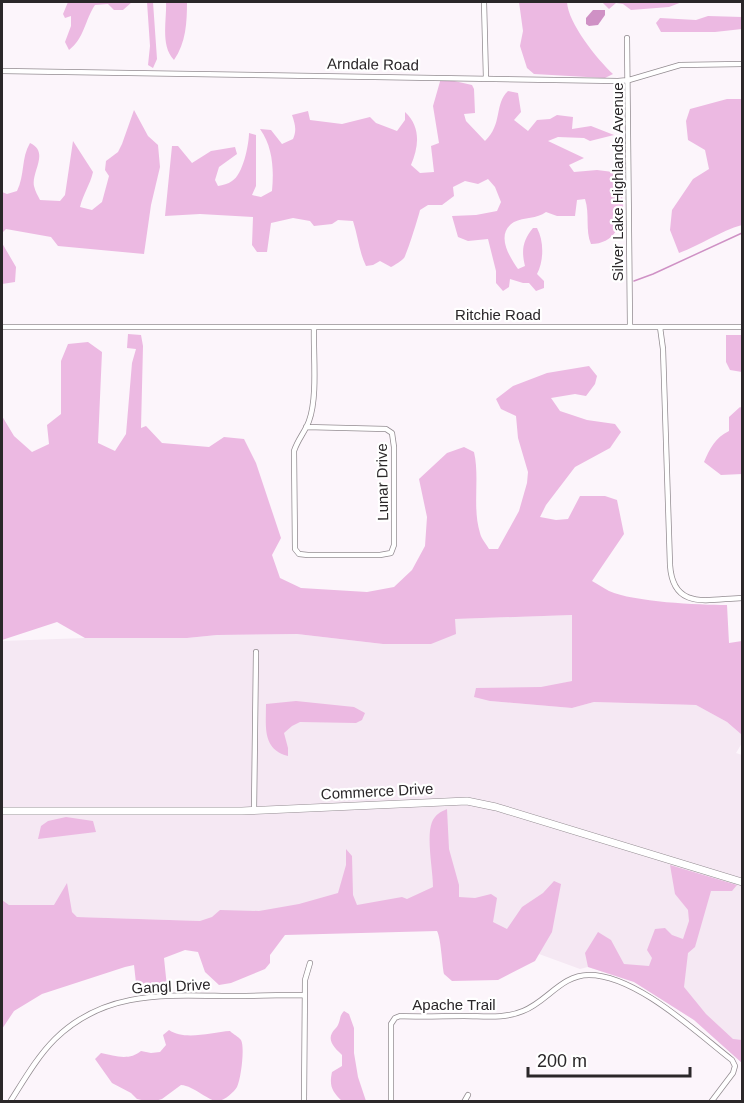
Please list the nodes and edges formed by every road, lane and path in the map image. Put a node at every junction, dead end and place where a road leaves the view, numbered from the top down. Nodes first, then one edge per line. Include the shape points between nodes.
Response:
1 (484, 2) edge
2 (627, 38) dead end
3 (742, 64) edge
4 (2, 70) edge
5 (486, 79) junction
6 (629, 80) junction
7 (630, 326) junction
8 (2, 327) edge
9 (314, 327) junction
10 (660, 327) junction
11 (742, 327) edge
12 (306, 427) junction
13 (742, 598) edge
14 (256, 652) dead end
15 (2, 811) edge
16 (254, 811) junction
17 (742, 882) edge
18 (310, 963) dead end
19 (304, 995) junction
20 (468, 1095) dead end
21 (10, 1101) edge
22 (304, 1101) edge
23 (391, 1101) edge
24 (464, 1101) edge
25 (711, 1101) edge

1 - 5 street
2 - 6 street, Silver Lake Highlands Avenue
3 - 6 street, Arndale Road via 680,65
4 - 5 street, Arndale Road
5 - 6 street, Arndale Road
6 - 7 street, Silver Lake Highlands Avenue
7 - 9 street, Ritchie Road
7 - 10 street, Ritchie Road
8 - 9 street, Ritchie Road
9 - 12 street via 312,407
10 - 11 street, Ritchie Road
10 - 13 street via 673,584 680,594 690,598
12 - 12 street, Lunar Drive via 386,429 394,436 394,545 389,554 296,552 294,451
14 - 16 street
15 - 16 street, Commerce Drive
16 - 17 street, Commerce Drive via 480,802
18 - 19 street
19 - 21 street, Gangl Drive via 151,996 111,1004 57,1037
19 - 22 street
20 - 24 street
23 - 25 street, Apache Trail via 391,1024 397,1017 512,1015 536,1005 567,981 590,975 647,995 734,1063 734,1071

